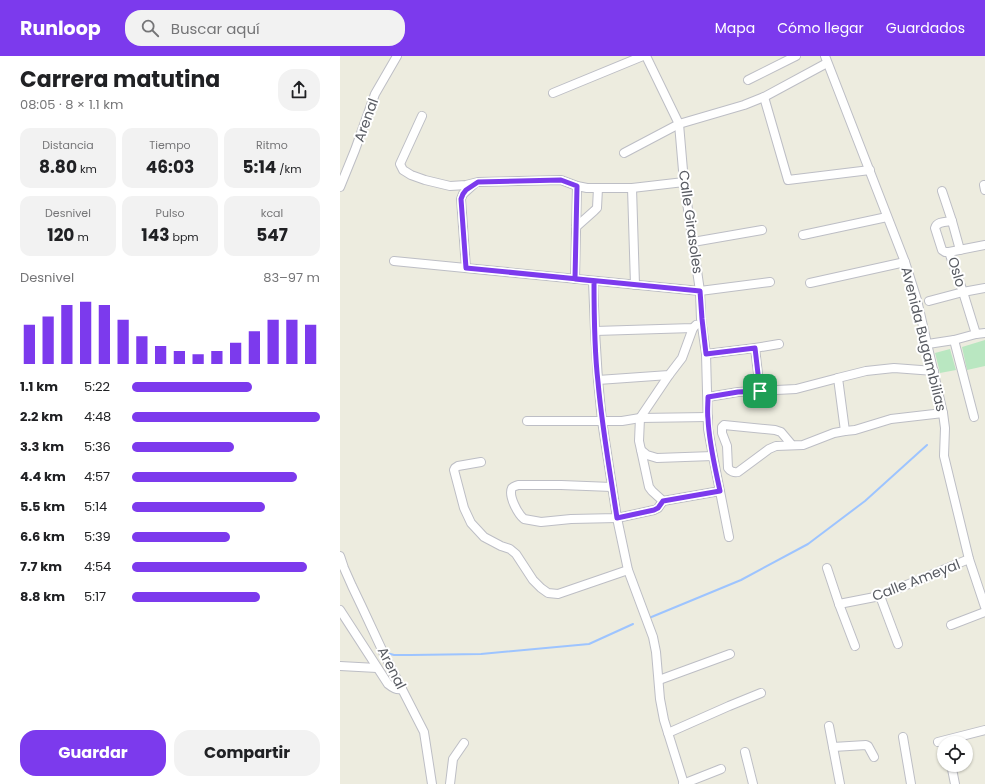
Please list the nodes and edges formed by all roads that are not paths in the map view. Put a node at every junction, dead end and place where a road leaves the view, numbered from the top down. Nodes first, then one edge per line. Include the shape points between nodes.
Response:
1 (397, 56) edge
2 (644, 56) edge
3 (796, 56) edge
4 (826, 60) edge
5 (748, 80) dead end
6 (553, 93) dead end
7 (764, 97) junction
8 (422, 116) dead end
9 (679, 124) junction
10 (624, 153) dead end
11 (870, 170) junction
12 (478, 182) junction
13 (684, 182) junction
14 (577, 186) junction
15 (340, 187) edge
16 (598, 188) junction
17 (632, 188) junction
18 (942, 191) dead end
19 (887, 217) junction
20 (952, 221) junction
21 (576, 227) junction
22 (762, 230) dead end
23 (803, 235) dead end
24 (693, 242) junction
25 (985, 245) edge
26 (960, 250) junction
27 (949, 252) junction
28 (394, 261) dead end
29 (905, 262) junction
30 (466, 268) junction
31 (575, 279) junction
32 (594, 281) junction
33 (770, 282) dead end
34 (810, 283) dead end
35 (635, 285) junction
36 (985, 288) edge
37 (700, 291) junction
38 (963, 292) junction
39 (929, 301) dead end
40 (702, 319) junction
41 (693, 328) junction
42 (594, 332) junction
43 (985, 333) edge
44 (976, 334) junction
45 (954, 340) junction
46 (779, 344) dead end
47 (928, 344) junction
48 (755, 348) junction
49 (706, 354) junction
50 (934, 371) junction
51 (669, 376) junction
52 (838, 378) junction
53 (598, 380) junction
54 (760, 391) junction
55 (708, 397) junction
56 (943, 413) junction
57 (708, 417) junction
58 (974, 417) dead end
59 (640, 418) junction
60 (527, 421) dead end
61 (602, 421) junction
62 (845, 431) junction
63 (792, 445) junction
64 (641, 450) junction
65 (712, 456) junction
66 (481, 462) dead end
67 (612, 487) junction
68 (720, 491) junction
69 (663, 501) junction
70 (617, 518) junction
71 (729, 537) dead end
72 (340, 556) edge
73 (969, 559) junction
74 (827, 568) dead end
75 (628, 570) junction
76 (880, 596) junction
77 (839, 604) junction
78 (985, 607) edge
79 (985, 612) edge
80 (341, 613) edge
81 (950, 625) dead end
82 (898, 644) dead end
83 (855, 646) dead end
84 (730, 654) dead end
85 (340, 666) edge
86 (377, 668) junction
87 (659, 680) junction
88 (402, 689) junction
89 (761, 693) dead end
90 (829, 726) dead end
91 (985, 730) edge
92 (668, 733) junction
93 (962, 736) edge
94 (903, 737) dead end
95 (464, 744) dead end
96 (833, 747) junction
97 (745, 752) dead end
98 (874, 757) dead end
99 (721, 769) dead end
100 (953, 772) edge
101 (432, 784) edge
102 (450, 784) edge
103 (684, 784) edge
104 (753, 784) edge
105 (840, 784) edge
106 (911, 784) edge
107 (955, 784) edge

1 - 15 street, Arenal via 375,94
2 - 6 street
2 - 9 street, Calle Girasoles
3 - 5 street
4 - 7 street
4 - 11 street, Avenida Bugambilias
7 - 9 street
7 - 11 street via 788,180
8 - 12 street via 400,164 403,170 425,180 450,186 466,186
9 - 10 street
9 - 13 street, Calle Girasoles
11 - 19 street, Avenida Bugambilias
12 - 14 street via 561,180
12 - 30 street via 466,190 461,199
13 - 17 street
13 - 24 street, Calle Girasoles
14 - 16 street
14 - 21 street
16 - 17 street
16 - 21 street via 597,208
17 - 35 street
18 - 20 street
19 - 23 street
19 - 29 street, Avenida Bugambilias
20 - 26 street
20 - 27 street via 937,224 935,228 942,250
21 - 31 street
22 - 24 street
24 - 37 street, Calle Girasoles
25 - 26 street, Oslo
26 - 27 street, Oslo
27 - 38 street, Oslo
28 - 30 street
29 - 34 street
29 - 47 street, Avenida Bugambilias
30 - 31 street
31 - 32 street
32 - 35 street
32 - 42 street
33 - 37 street
35 - 37 street
36 - 38 street
37 - 40 street, Calle Girasoles
38 - 39 street, Oslo
38 - 44 street
40 - 41 street
40 - 49 street, Calle Girasoles
41 - 42 street
41 - 51 street via 682,358
42 - 53 street
43 - 44 street
44 - 45 street
45 - 47 street
45 - 58 street
46 - 48 street
47 - 50 street, Avenida Bugambilias
48 - 49 street
48 - 54 street
49 - 55 street, Calle Girasoles
50 - 52 street via 894,368
50 - 56 street, Avenida Bugambilias
51 - 53 street
51 - 59 street
52 - 54 street via 796,389
52 - 62 street
53 - 61 street
54 - 55 street
55 - 57 street, Calle Girasoles
56 - 62 street via 892,419
56 - 73 street, Avenida Bugambilias via 944,456
57 - 59 street
57 - 65 street, Calle Girasoles
59 - 61 street
59 - 64 street
60 - 61 street
61 - 67 street
62 - 63 street via 803,445
63 - 63 street via 781,432 775,430 724,425 722,427 727,446 728,468 735,473 769,449
64 - 65 street via 657,458
64 - 69 street via 649,487
65 - 68 street, Calle Girasoles
66 - 75 street via 458,466 454,470 464,508 471,523 484,537 516,554 541,588 558,594
67 - 70 street
67 - 70 street via 518,485 512,489 511,494 521,516 531,521
68 - 69 street
68 - 71 street, Calle Girasoles
69 - 70 street via 654,510
70 - 75 street
72 - 88 street, Arenal
73 - 76 street, Calle Ameyal
73 - 78 street, Avenida Bugambilias
74 - 77 street
75 - 87 street via 653,637
76 - 77 street, Calle Ameyal
76 - 82 street
77 - 83 street
79 - 81 street
80 - 86 street
84 - 87 street
85 - 86 street
86 - 88 street via 388,684 397,690
87 - 92 street via 660,699
88 - 101 street, Arenal via 424,732
89 - 92 street
90 - 96 street
91 - 93 street
92 - 103 street
94 - 106 street
95 - 102 street via 453,759
96 - 98 street via 866,745
96 - 105 street
97 - 104 street
99 - 103 street
100 - 107 street

